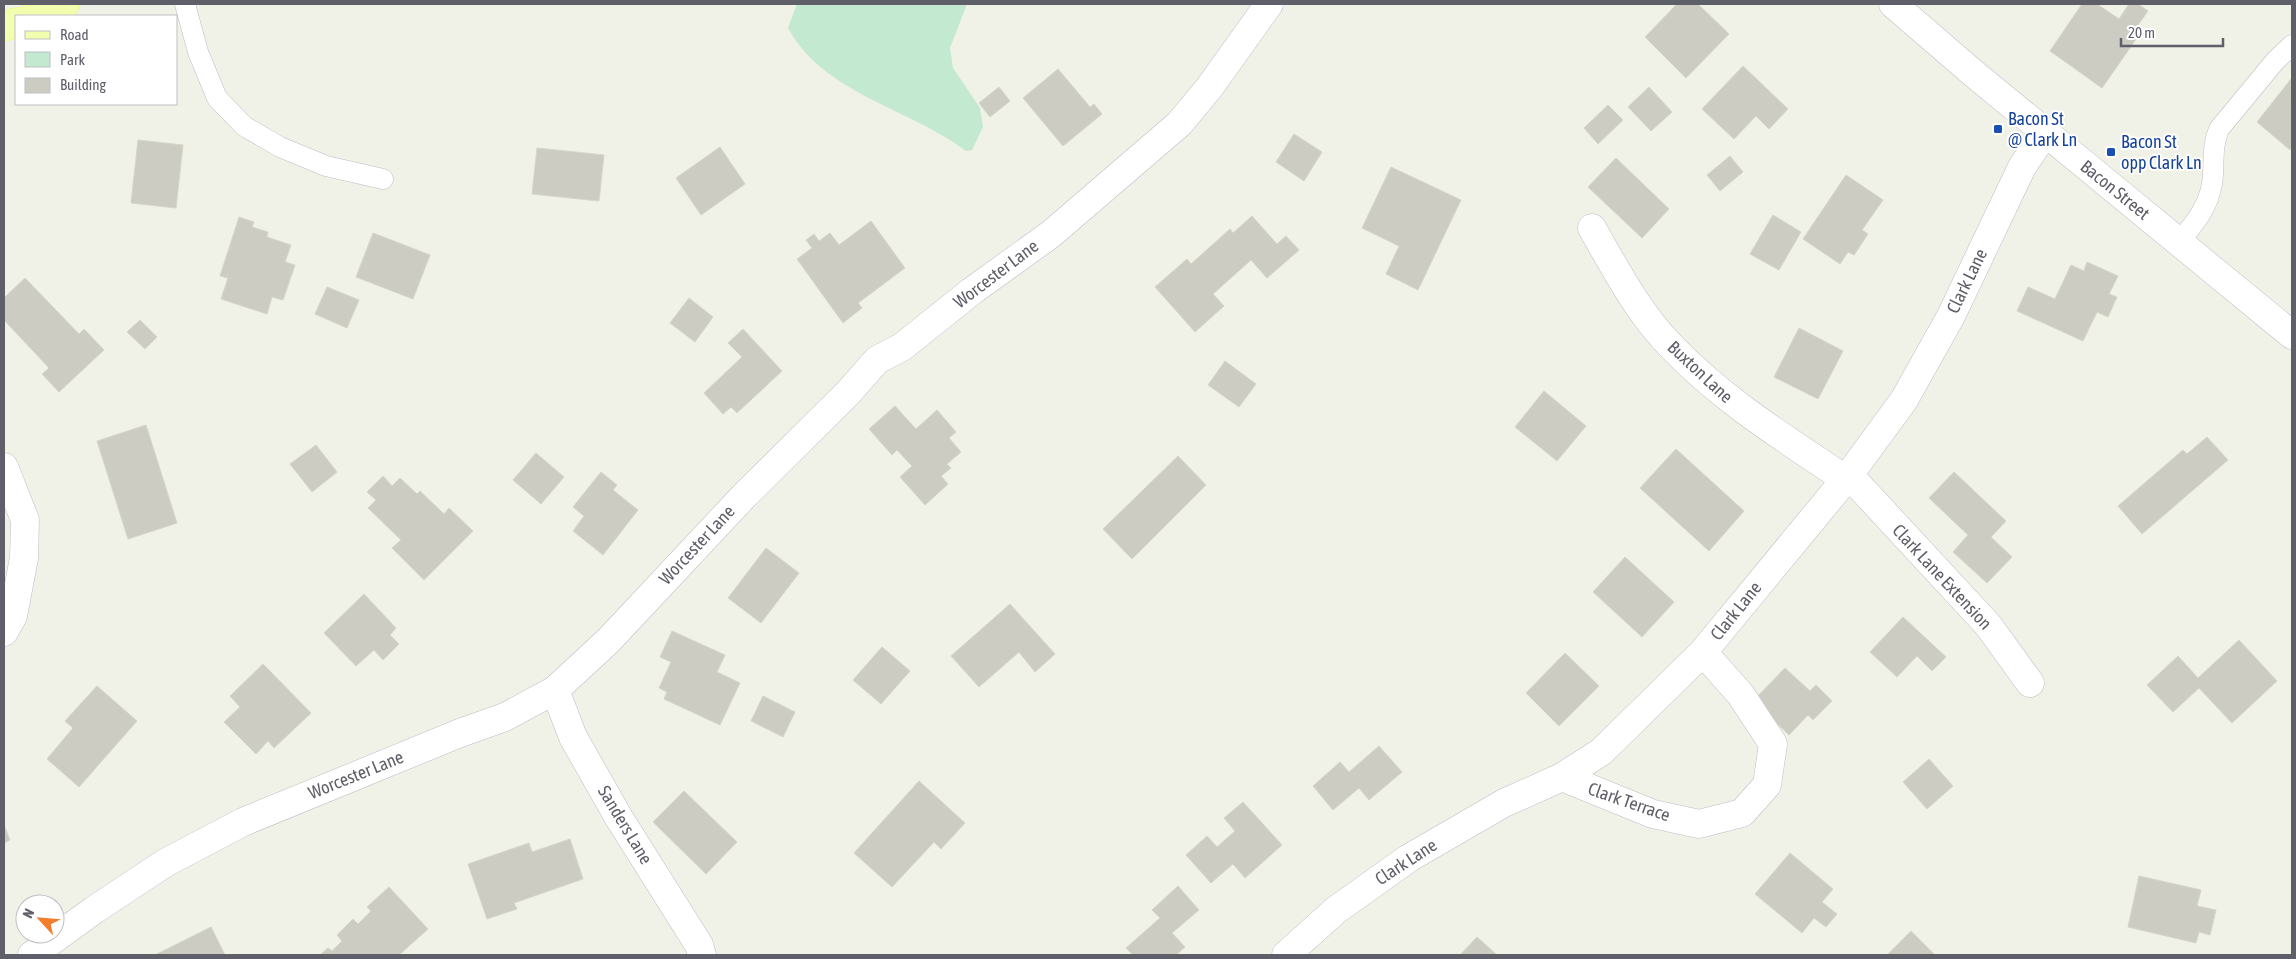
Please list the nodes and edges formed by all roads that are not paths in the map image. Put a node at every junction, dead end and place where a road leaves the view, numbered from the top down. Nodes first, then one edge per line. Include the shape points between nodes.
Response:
1 (65, 4) edge
2 (185, 4) edge
3 (1269, 4) edge
4 (1893, 4) edge
5 (35, 15) edge
6 (2292, 45) edge
7 (2045, 133) junction
8 (383, 179) dead end
9 (1592, 228) dead end
10 (2179, 242) junction
11 (2292, 335) edge
12 (4, 467) edge
13 (1847, 477) junction
14 (4, 632) edge
15 (1703, 652) junction
16 (2030, 683) dead end
17 (555, 690) junction
18 (1562, 777) junction
19 (32, 955) edge
20 (702, 955) edge
21 (1286, 955) edge

1 - 5 main road
2 - 8 lane via 198,52 217,98 244,126 280,147 326,166
3 - 17 street, Worcester Lane via 1204,95 1179,124 1051,234 902,347 877,360 848,393 743,496 608,641
4 - 7 street, Bacon Street
6 - 10 lane via 2219,129 2214,142 2209,199 2203,212
7 - 10 street, Bacon Street
7 - 13 street, Clark Lane via 2022,167 1951,316 1904,400
9 - 13 street, Buxton Lane via 1637,305 1669,345 1738,407
10 - 11 street, Bacon Street
12 - 14 street via 25,520 24,558 13,616
13 - 15 street, Clark Lane
13 - 16 street, Clark Lane Extension via 1988,625
15 - 18 street, Clark Lane via 1601,752
15 - 18 street, Clark Terrace via 1741,695 1773,744 1767,785 1742,813 1700,824 1653,814
17 - 19 street, Worcester Lane via 505,717 243,822 165,863
17 - 20 street, Sanders Lane via 573,737 619,818 699,945
18 - 21 street, Clark Lane via 1504,803 1409,858 1336,910

